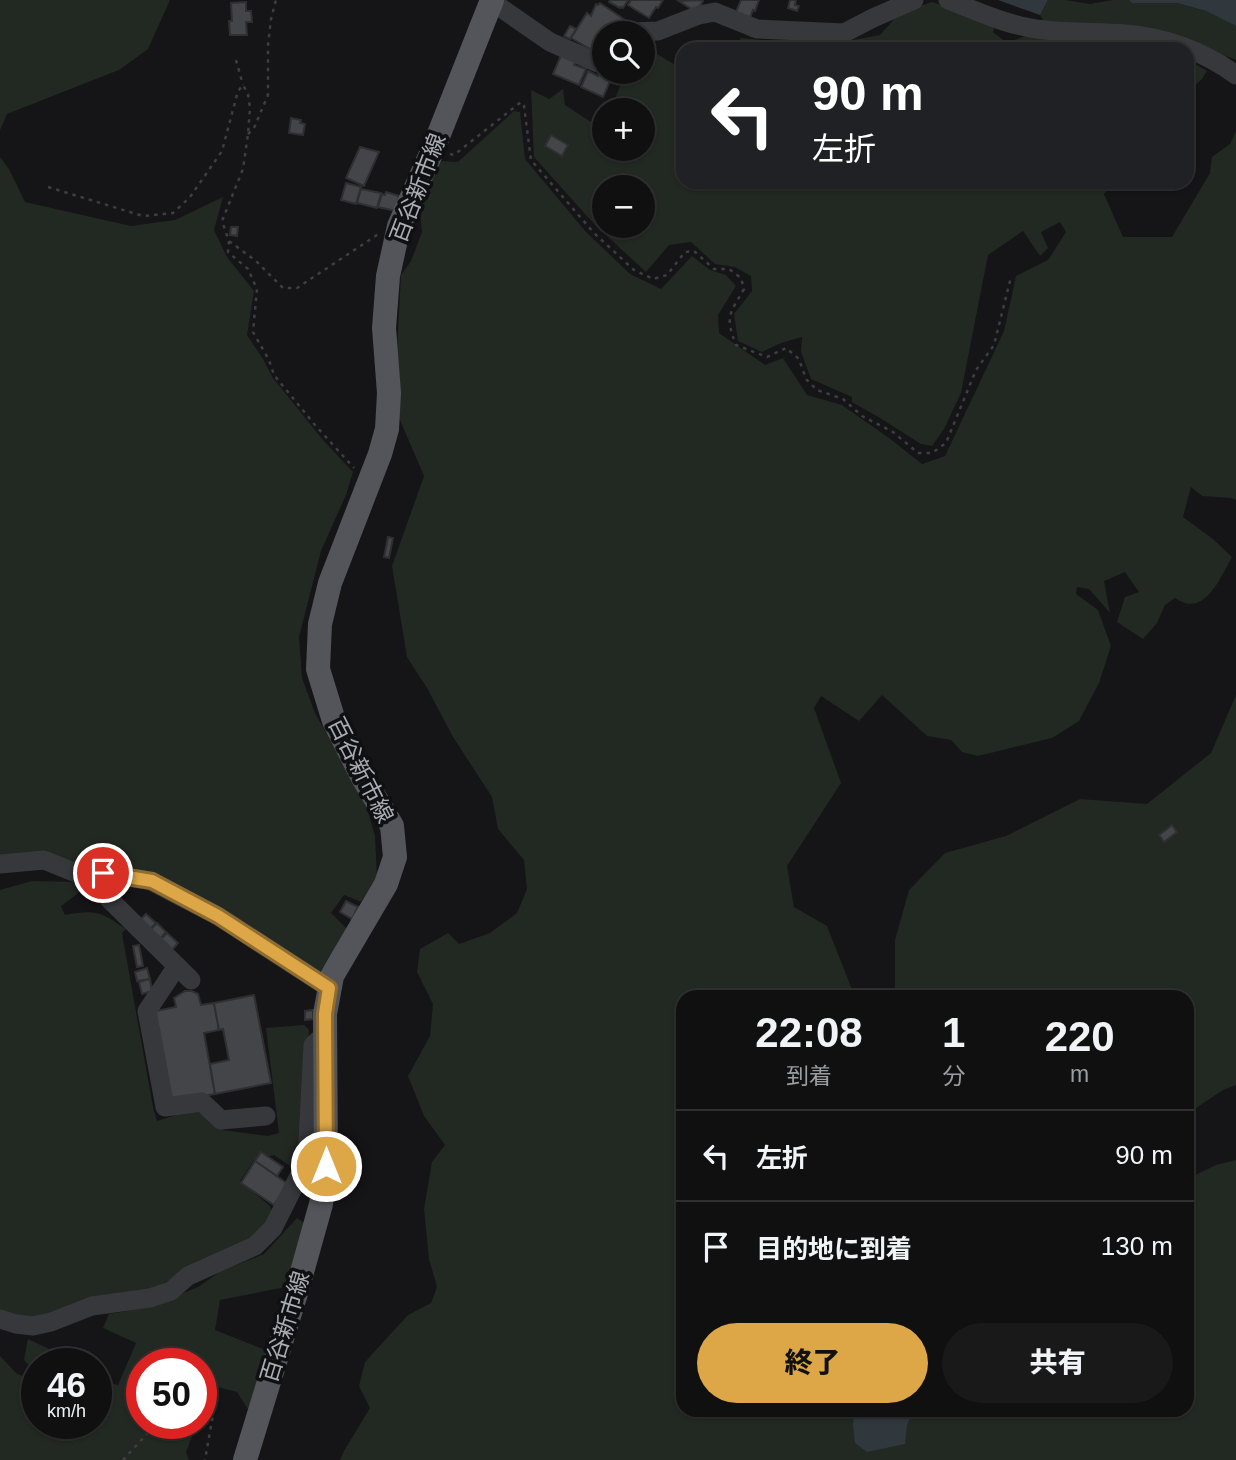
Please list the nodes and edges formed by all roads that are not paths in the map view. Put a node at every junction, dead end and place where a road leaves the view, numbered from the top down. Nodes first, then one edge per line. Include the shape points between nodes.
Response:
1 (914, 0) edge
2 (948, 0) edge
3 (492, 1) edge
4 (655, 31) edge
5 (1167, 42) edge
6 (1194, 52) edge
7 (592, 60) edge
8 (1236, 75) edge
9 (0, 864) edge
10 (103, 873) junction
11 (329, 988) junction
12 (325, 1034) junction
13 (266, 1116) dead end
14 (0, 1319) edge
15 (245, 1460) edge

1 - 4 street via 844,33 757,29 715,12
2 - 5 street via 1017,26 1127,34
3 - 7 street via 550,42
3 - 11 main road, 百谷新市線 via 399,226 388,276 384,328 387,429 330,583 320,624 318,669 334,721 392,826 395,857 386,884
6 - 8 street
9 - 10 street via 44,860 86,877
10 - 11 street via 152,881 218,916
10 - 13 street via 101,891 184,973 147,1011 165,1107 202,1102 221,1120
11 - 12 main road, 百谷新市線
12 - 14 street via 313,1045 307,1160 273,1228 256,1246 150,1298 92,1306 33,1326
12 - 15 main road, 百谷新市線 via 326,1166 321,1204

